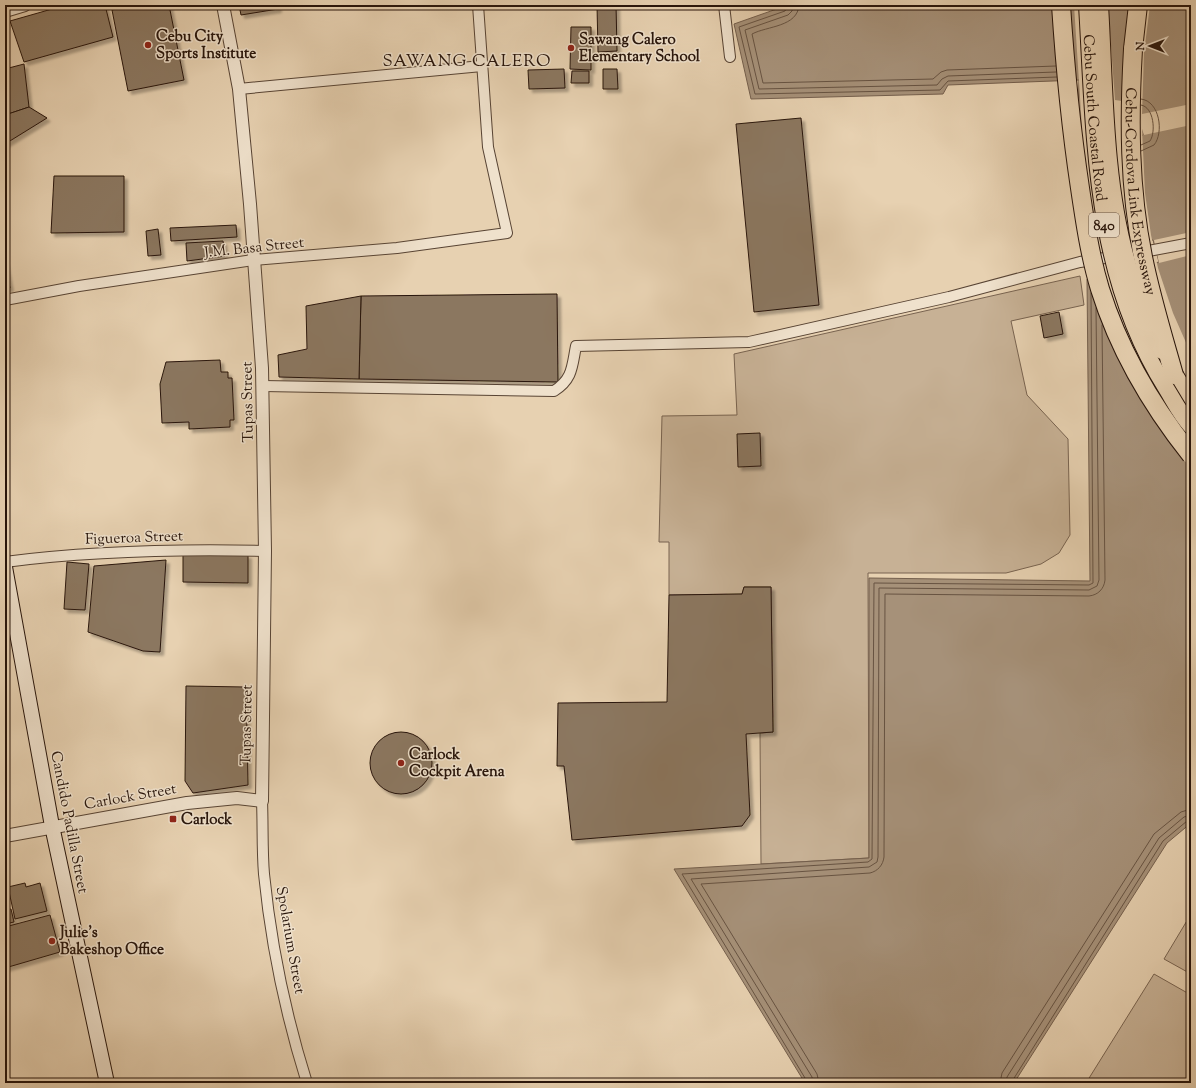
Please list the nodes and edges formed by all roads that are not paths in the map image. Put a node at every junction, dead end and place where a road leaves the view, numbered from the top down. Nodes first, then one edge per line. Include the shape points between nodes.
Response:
1 (25, 5) edge
2 (223, 5) edge
3 (478, 5) edge
4 (724, 5) edge
5 (1061, 5) edge
6 (1087, 5) edge
7 (1100, 5) edge
8 (1138, 5) edge
9 (5, 11) edge
10 (730, 57) dead end
11 (482, 66) junction
12 (239, 89) junction
13 (1191, 243) edge
14 (254, 260) junction
15 (5, 300) edge
16 (1174, 375) junction
17 (263, 386) junction
18 (1191, 401) edge
19 (1191, 426) edge
20 (1191, 455) edge
21 (265, 551) junction
22 (5, 562) edge
23 (5, 567) edge
24 (262, 800) junction
25 (52, 826) junction
26 (5, 836) edge
27 (106, 1083) edge
28 (307, 1083) edge

1 - 9 street
2 - 12 street, Tupas Street
3 - 11 street
4 - 10 street
5 - 20 highway, bridge via 1076,159 1085,224 1100,288 1123,346 1143,386 1173,433
6 - 19 highway, Cebu South Coastal Road / 840, bridge via 1099,183 1110,250 1134,330 1159,378
7 - 16 highway, Cebu South Coastal Road / 840, bridge via 1109,150 1118,223 1132,279 1150,326
8 - 16 highway, Cebu-Cordova Link Expressway, bridge via 1130,106 1133,192 1148,282
11 - 12 street
11 - 14 street, J.M. Basa Street via 488,147 507,233 397,248
12 - 14 street, Tupas Street
13 - 17 street via 1080,262 949,297 750,342 576,346 570,376 564,385 554,391
14 - 15 street, J.M. Basa Street
14 - 17 street, Tupas Street
16 - 18 highway, Cebu South Coastal Road / 840
17 - 21 street, Tupas Street
21 - 22 street, Figueroa Street via 185,550 107,553
21 - 24 street, Tupas Street
23 - 25 main road, Candido Padilla Street
24 - 25 street, Carlock Street via 237,798 187,803
24 - 28 street, Spolarium Street via 267,900 292,1030
25 - 26 street, Carlock Street
25 - 27 main road, Candido Padilla Street

